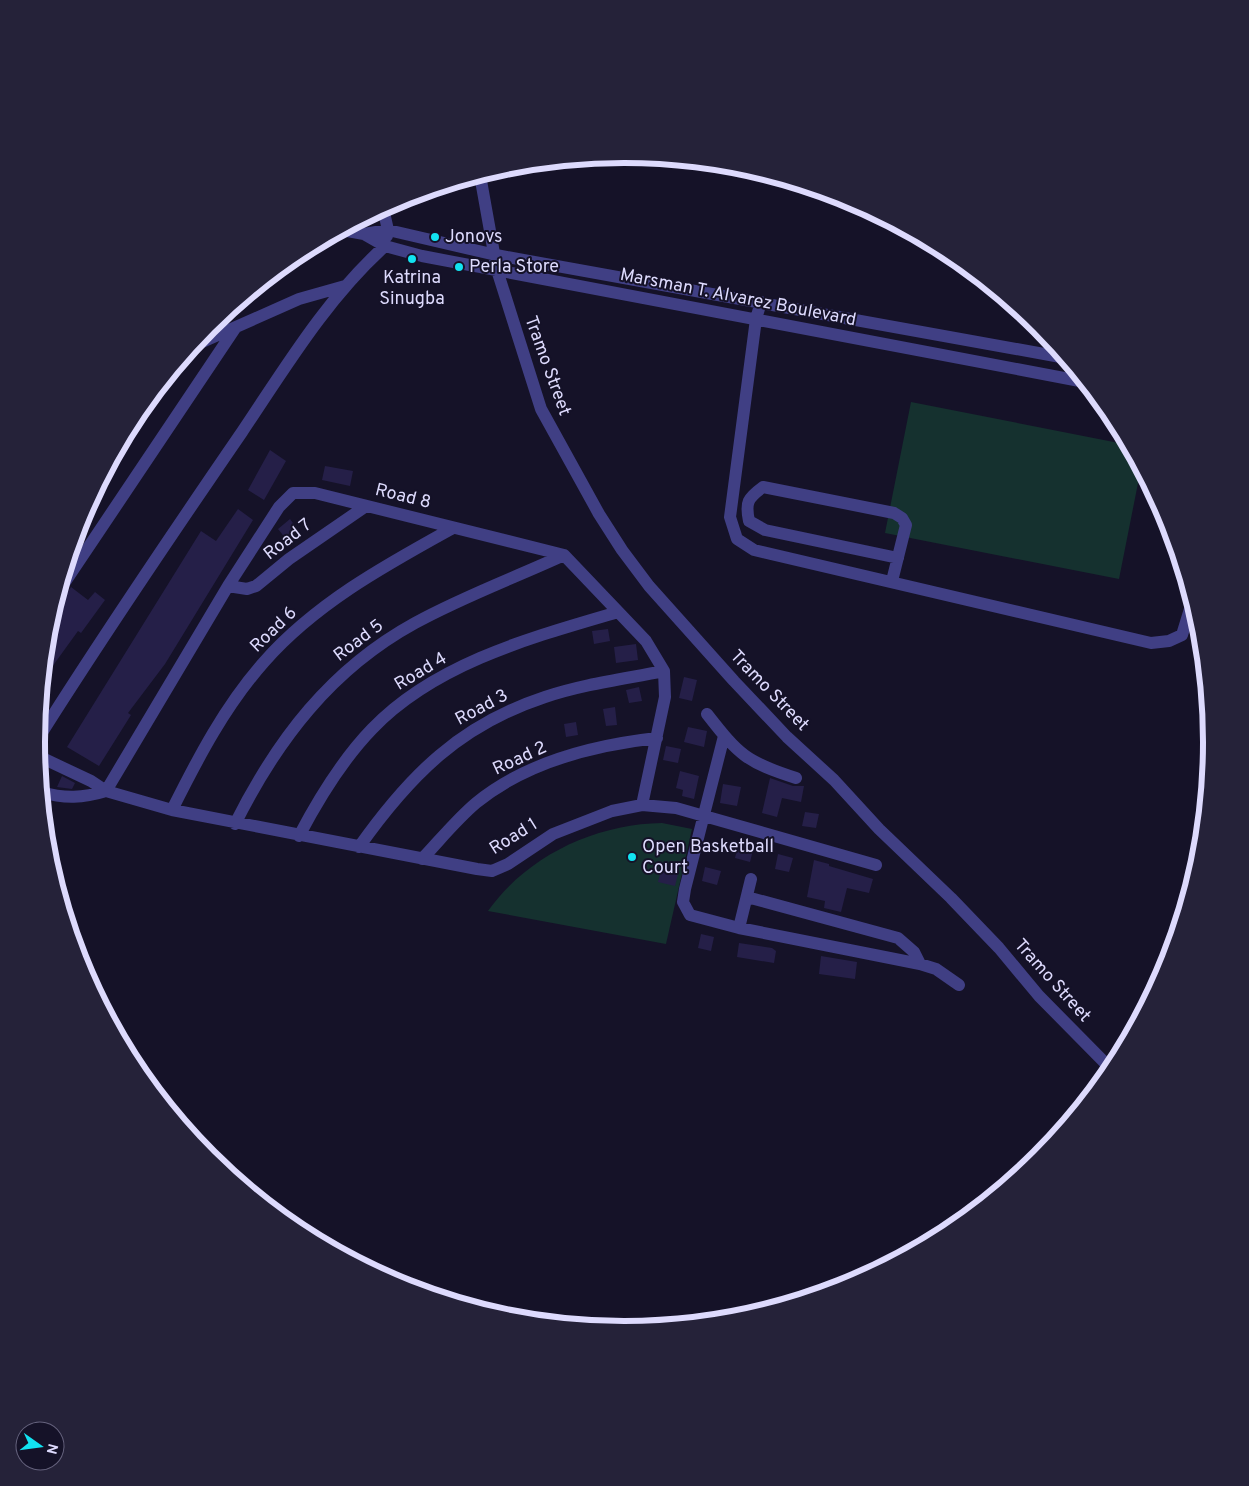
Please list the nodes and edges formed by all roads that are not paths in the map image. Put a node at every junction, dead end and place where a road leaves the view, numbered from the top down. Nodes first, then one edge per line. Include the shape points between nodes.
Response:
1 (481, 182) edge
2 (385, 216) edge
3 (388, 230) junction
4 (352, 232) edge
5 (364, 234) junction
6 (385, 246) junction
7 (495, 255) junction
8 (497, 270) junction
9 (344, 286) junction
10 (760, 302) junction
11 (756, 319) junction
12 (236, 326) junction
13 (210, 338) edge
14 (1055, 356) edge
15 (1076, 380) edge
16 (366, 506) junction
17 (453, 528) junction
18 (564, 555) junction
19 (898, 558) junction
20 (71, 573) edge
21 (892, 581) junction
22 (228, 586) junction
23 (618, 612) junction
24 (1189, 613) edge
25 (664, 671) junction
26 (707, 714) dead end
27 (45, 728) edge
28 (724, 736) junction
29 (658, 738) junction
30 (45, 760) edge
31 (796, 778) dead end
32 (106, 791) junction
33 (47, 794) edge
34 (642, 805) junction
35 (172, 810) junction
36 (703, 817) junction
37 (235, 824) junction
38 (299, 836) junction
39 (359, 846) junction
40 (422, 859) junction
41 (876, 865) dead end
42 (751, 879) dead end
43 (747, 897) junction
44 (739, 928) junction
45 (920, 964) junction
46 (959, 984) dead end
47 (1106, 1064) edge

1 - 7 street, Tramo Street
2 - 3 street
3 - 5 street
3 - 6 street
3 - 7 street, Marsman T. Alvarez Boulevard
4 - 5 street
5 - 6 street, Marsman T. Alvarez Boulevard
6 - 8 street, Marsman T. Alvarez Boulevard
6 - 9 street
7 - 8 street, Tramo Street
7 - 10 street, Marsman T. Alvarez Boulevard
8 - 11 street, Marsman T. Alvarez Boulevard
8 - 47 street, Tramo Street via 541,409 599,514 649,586 787,737 951,898 1039,996
9 - 12 street via 299,299
9 - 27 street via 184,516
10 - 11 street
10 - 14 street, Marsman T. Alvarez Boulevard
11 - 15 street, Marsman T. Alvarez Boulevard
11 - 21 street via 730,517 737,539 754,550
12 - 13 street
12 - 20 street
16 - 17 street, Road 8
16 - 22 street, Road 7 via 256,586 247,589
16 - 22 street, Road 8 via 315,493 293,493 279,507
17 - 18 street, Road 8
17 - 35 street, Road 6 via 341,595 265,661 213,731
18 - 23 street
18 - 37 street, Road 5 via 415,623 346,670 300,718 248,798
19 - 19 street via 906,525 894,513 763,487 750,496 749,521 765,530
19 - 21 street
21 - 24 street via 1151,643 1169,641 1182,635
22 - 32 street, Road 8
23 - 25 street via 646,641
23 - 38 street, Road 4 via 509,647 447,675 417,693 372,729 333,778
25 - 29 street via 665,697
25 - 39 street, Road 3 via 545,697 506,712 461,737 403,789
26 - 28 street
28 - 31 street via 747,759
28 - 36 street
29 - 34 street
29 - 40 street, Road 2 via 622,742 536,766 476,803
30 - 32 street
32 - 33 street via 62,798
32 - 35 street, Road 1
34 - 36 street, Road 1 via 676,808
34 - 40 street, Road 1 via 612,811 553,834 492,871
35 - 37 street, Road 1
36 - 41 street, Road 1
36 - 44 street via 685,889 686,909 698,918
37 - 38 street, Road 1
38 - 39 street, Road 1
39 - 40 street, Road 1
42 - 43 street
43 - 44 street
43 - 45 street via 898,938 914,952
44 - 45 street
45 - 46 street via 936,969

